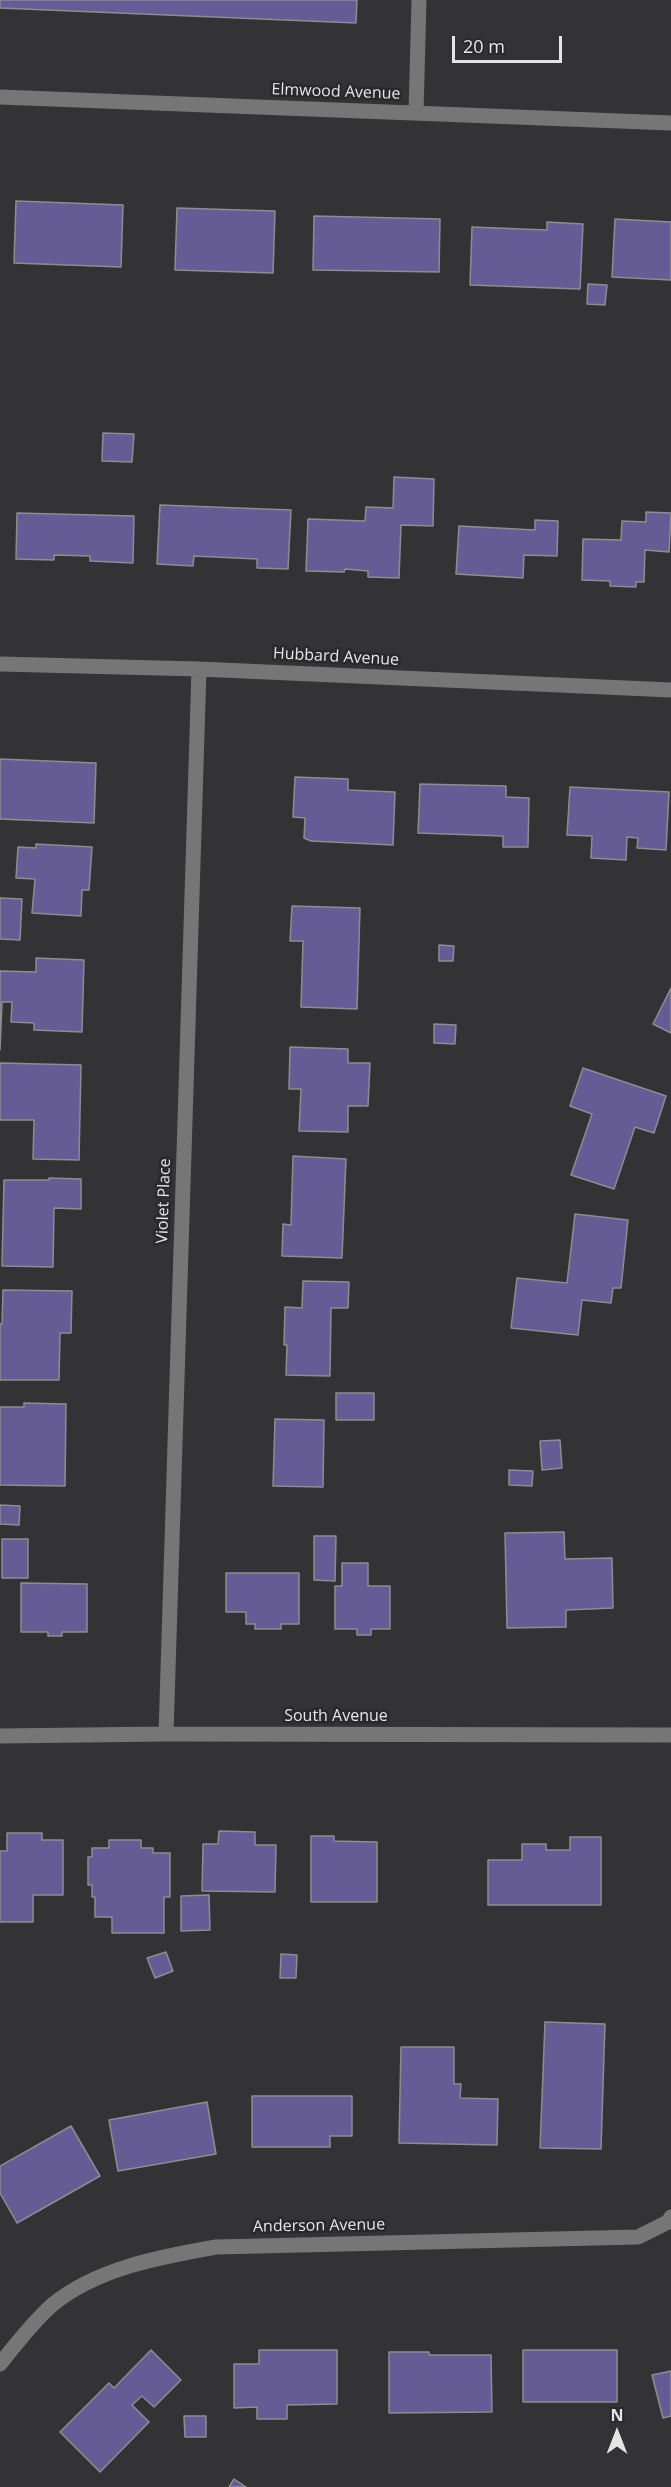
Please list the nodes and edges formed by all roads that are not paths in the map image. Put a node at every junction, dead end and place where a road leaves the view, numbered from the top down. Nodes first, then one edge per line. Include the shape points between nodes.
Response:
1 (419, 0) edge
2 (0, 98) edge
3 (416, 113) junction
4 (671, 123) edge
5 (0, 664) edge
6 (199, 669) junction
7 (671, 690) edge
8 (166, 1734) junction
9 (671, 1735) edge
10 (0, 1736) edge
11 (671, 2217) edge
12 (0, 2364) edge

1 - 3 street
2 - 3 street, Elmwood Avenue
3 - 4 street, Elmwood Avenue
5 - 6 street, Hubbard Avenue
6 - 7 street, Hubbard Avenue
6 - 8 street, Violet Place
8 - 9 street, South Avenue
8 - 10 street, South Avenue
11 - 12 street, Anderson Avenue via 638,2237 216,2247 152,2259 115,2270 52,2305

